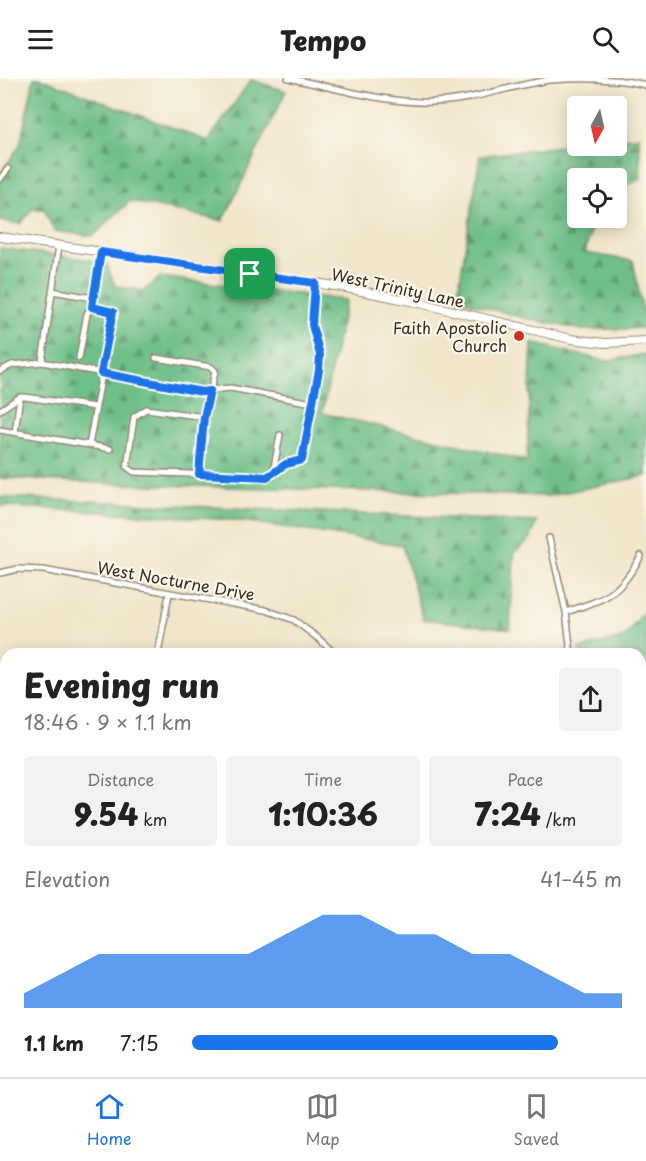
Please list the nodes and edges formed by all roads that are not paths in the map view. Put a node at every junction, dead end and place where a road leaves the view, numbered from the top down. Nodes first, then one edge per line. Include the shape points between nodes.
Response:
1 (288, 78) edge
2 (646, 86) edge
3 (8, 169) dead end
4 (0, 179) edge
5 (0, 237) edge
6 (59, 245) junction
7 (101, 252) junction
8 (315, 283) junction
9 (52, 291) junction
10 (93, 298) junction
11 (92, 307) junction
12 (646, 341) edge
13 (80, 358) dead end
14 (156, 358) dead end
15 (42, 362) junction
16 (0, 371) edge
17 (101, 373) junction
18 (210, 391) junction
19 (20, 397) junction
20 (313, 403) junction
21 (95, 407) junction
22 (0, 410) edge
23 (204, 417) junction
24 (0, 430) edge
25 (15, 432) junction
26 (280, 435) dead end
27 (89, 446) junction
28 (110, 449) dead end
29 (273, 473) junction
30 (199, 474) junction
31 (549, 538) dead end
32 (640, 556) dead end
33 (0, 573) edge
34 (169, 594) junction
35 (566, 612) junction
36 (159, 648) edge
37 (329, 648) edge
38 (570, 648) edge

1 - 2 street via 399,100 431,102 563,78
3 - 4 street
5 - 6 main road, West Trinity Lane
6 - 7 main road, West Trinity Lane
6 - 9 street
7 - 8 main road, West Trinity Lane
7 - 10 street
8 - 12 main road, West Trinity Lane via 571,339
8 - 20 street via 312,325 320,355
9 - 10 street
9 - 15 street
10 - 11 street
11 - 13 street via 87,314
11 - 17 street via 113,312
14 - 18 street via 211,367 215,372
15 - 16 street via 12,365
15 - 17 street
17 - 18 street
17 - 21 street
18 - 20 street via 230,388
18 - 23 street
19 - 21 street
19 - 22 street
19 - 25 street
20 - 29 street via 302,460
21 - 27 street
23 - 30 street
23 - 30 street via 146,409 140,412 134,417 126,466 134,472
24 - 25 street
25 - 27 street
26 - 29 street
27 - 28 street
29 - 30 street via 267,477
31 - 35 street
32 - 35 street via 628,579 615,591
33 - 34 street, West Nocturne Drive via 36,569
34 - 36 street
34 - 37 street, West Nocturne Drive via 266,610 294,620
35 - 38 street

